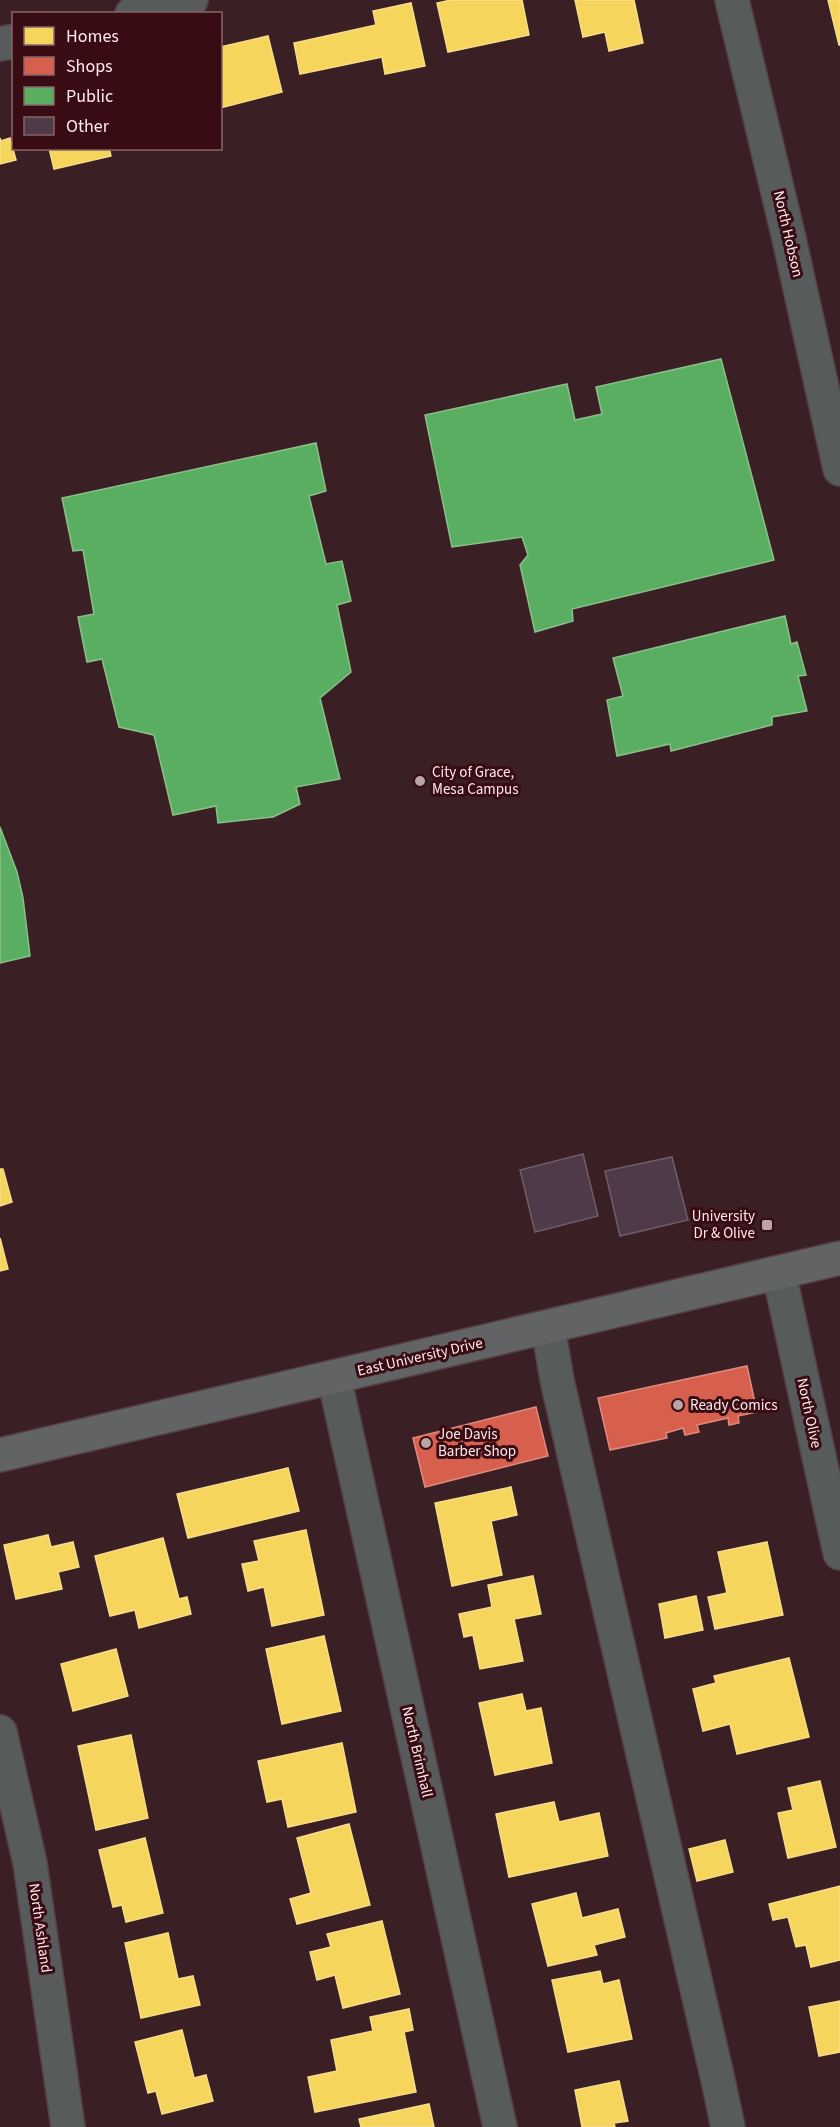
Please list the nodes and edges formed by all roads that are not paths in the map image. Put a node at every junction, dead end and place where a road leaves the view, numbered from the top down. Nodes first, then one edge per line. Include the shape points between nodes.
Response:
1 (190, 0) edge
2 (732, 0) edge
3 (140, 12) edge
4 (840, 470) edge
5 (840, 1258) edge
6 (778, 1273) junction
7 (548, 1326) junction
8 (334, 1377) junction
9 (0, 1455) edge
10 (840, 1553) edge
11 (0, 1731) edge
12 (68, 2127) edge
13 (500, 2127) edge
14 (728, 2127) edge

1 - 3 street
2 - 4 street, North Hobson
5 - 6 main road, East University Drive
6 - 7 main road, East University Drive
6 - 10 street, North Olive
7 - 8 main road, East University Drive
7 - 14 street via 557,1380
8 - 9 main road, East University Drive
8 - 13 street, North Brimhall
11 - 12 street, North Ashland via 30,1863

